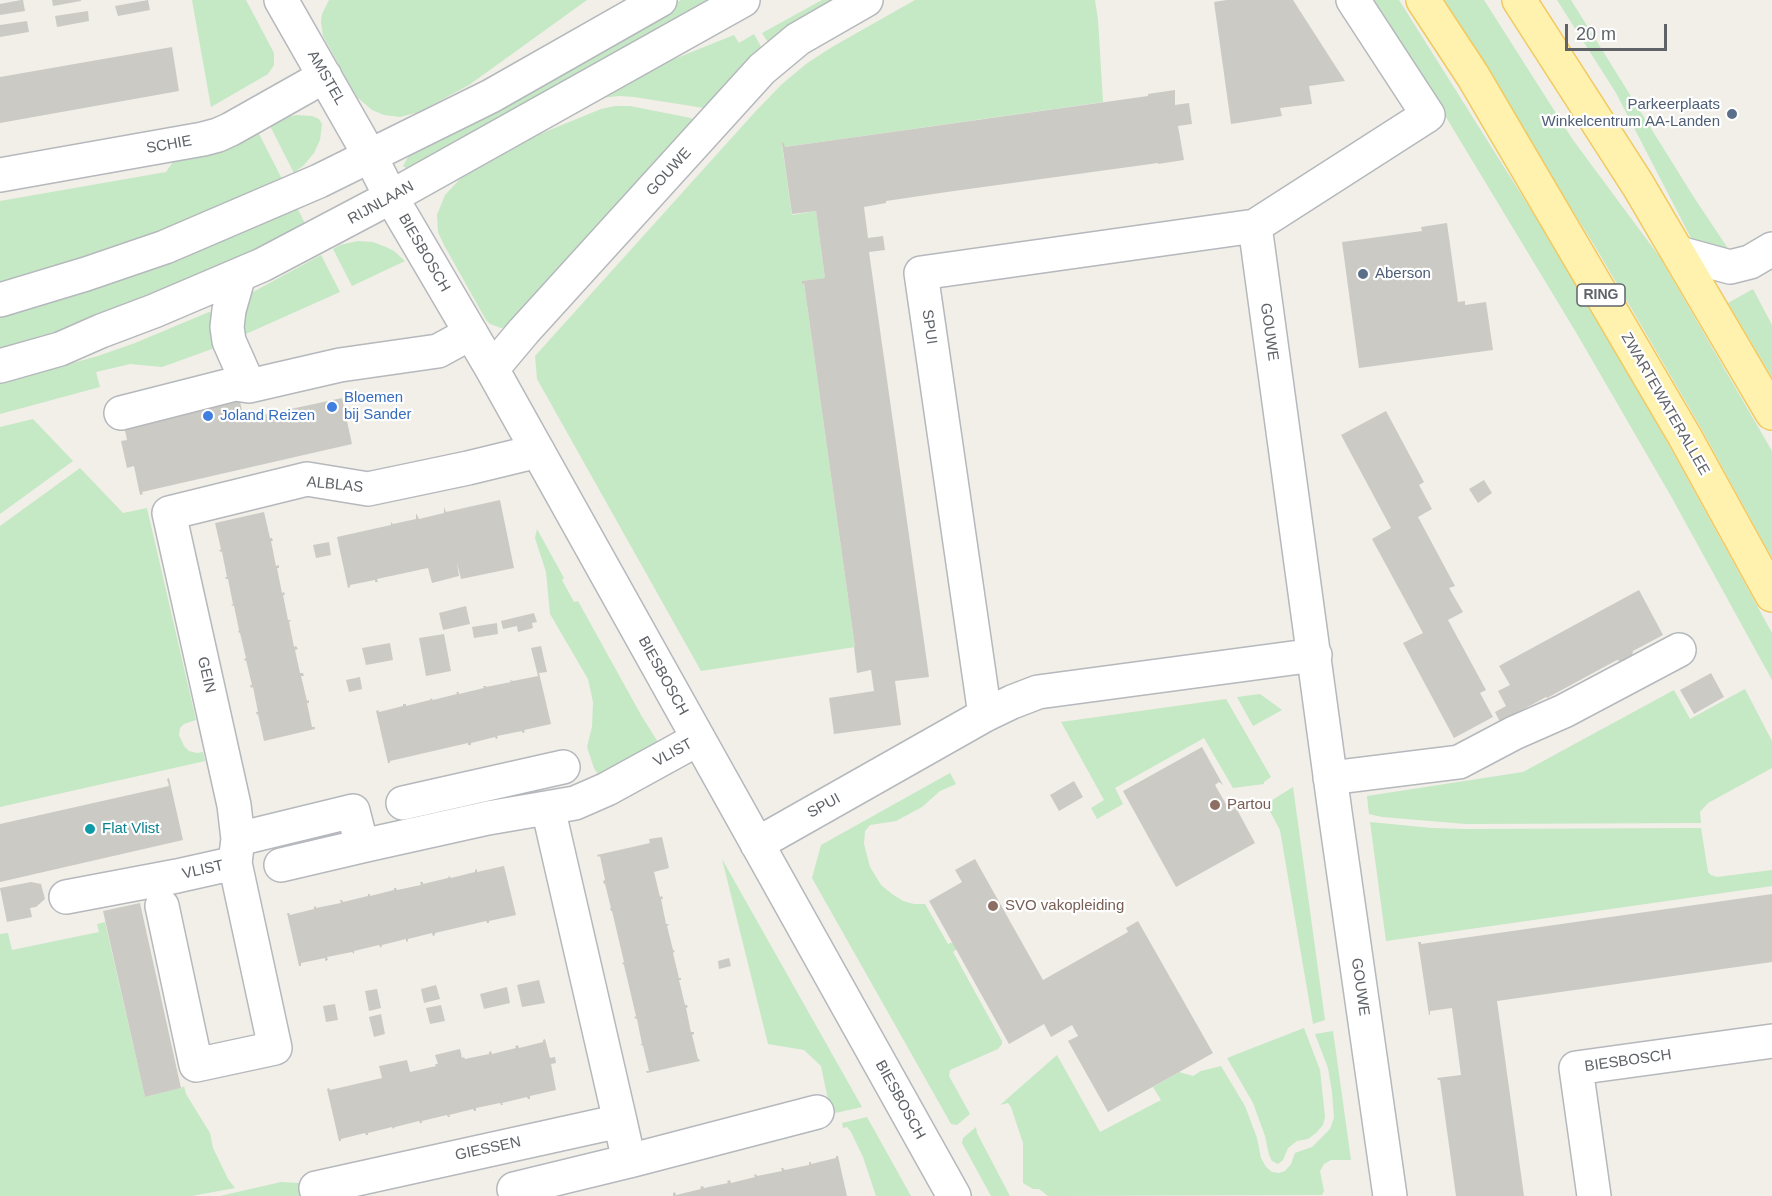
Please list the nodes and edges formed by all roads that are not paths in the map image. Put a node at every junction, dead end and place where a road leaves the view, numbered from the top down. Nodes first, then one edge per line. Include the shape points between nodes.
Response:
1 (281, 0) edge
2 (660, 0) edge
3 (743, 0) edge
4 (866, 0) edge
5 (1353, 0) edge
6 (1423, 0) edge
7 (1519, 0) edge
8 (325, 76) junction
9 (370, 156) junction
10 (0, 175) edge
11 (391, 197) junction
12 (1255, 226) junction
13 (1772, 249) edge
14 (1679, 254) junction
15 (239, 275) junction
16 (0, 300) edge
17 (471, 333) junction
18 (0, 366) edge
19 (492, 369) junction
20 (249, 386) junction
21 (121, 413) dead end
22 (1772, 413) edge
23 (538, 451) junction
24 (169, 513) joint
25 (1772, 595) edge
26 (1679, 650) dead end
27 (1315, 655) junction
28 (985, 715) junction
29 (698, 739) junction
30 (563, 767) dead end
31 (1330, 778) junction
32 (481, 786) junction
33 (403, 803) dead end
34 (548, 808) junction
35 (488, 818) junction
36 (757, 844) junction
37 (362, 846) junction
38 (237, 851) junction
39 (281, 866) dead end
40 (66, 897) dead end
41 (162, 906) dead end
42 (1772, 1041) edge
43 (817, 1112) dead end
44 (620, 1120) junction
45 (629, 1161) junction
46 (514, 1189) dead end
47 (317, 1192) edge
48 (954, 1196) edge
49 (1390, 1196) edge
50 (1594, 1196) edge

1 - 8 street, AMSTEL
2 - 9 street via 491,96
3 - 11 street, RIJNLAAN
4 - 19 street, GOUWE via 798,39 762,69
5 - 12 street via 1428,115
6 - 25 main road, ZWARTEWATERALLEE / RING via 1473,76 1685,437
7 - 14 main road
8 - 9 street, AMSTEL
8 - 10 street, SCHIE via 218,135
9 - 11 street, BIESBOSCH
9 - 16 street via 165,247
11 - 15 street, RIJNLAAN
11 - 17 street, BIESBOSCH
12 - 27 street, GOUWE
12 - 28 street, SPUI via 921,273
13 - 14 street via 1750,262 1730,267
14 - 22 main road
15 - 18 street, RIJNLAAN via 60,349
15 - 20 street via 227,327 229,341
17 - 19 street, BIESBOSCH
17 - 20 street via 438,351 340,364
19 - 23 street, BIESBOSCH
20 - 21 street via 236,384
23 - 24 street, ALBLAS via 368,489 307,479
23 - 29 street, BIESBOSCH
24 - 38 street, GEIN via 225,758
26 - 31 street via 1459,762
27 - 28 street, SPUI via 1038,692
27 - 31 street, GOUWE
28 - 36 street, SPUI
29 - 34 street, VLIST via 607,789 575,803
29 - 36 street, BIESBOSCH
30 - 32 street
31 - 49 street, GOUWE
32 - 33 street
32 - 35 street
34 - 35 street, VLIST
34 - 44 street
35 - 37 street, VLIST
36 - 48 street, BIESBOSCH
37 - 38 street, VLIST via 353,811
37 - 39 street, VLIST
38 - 40 street, VLIST via 177,876
38 - 41 street, GEIN via 275,1048 196,1065
42 - 50 street, BIESBOSCH via 1576,1068
43 - 45 street
44 - 45 street
44 - 47 street, GIESSEN
45 - 46 street

